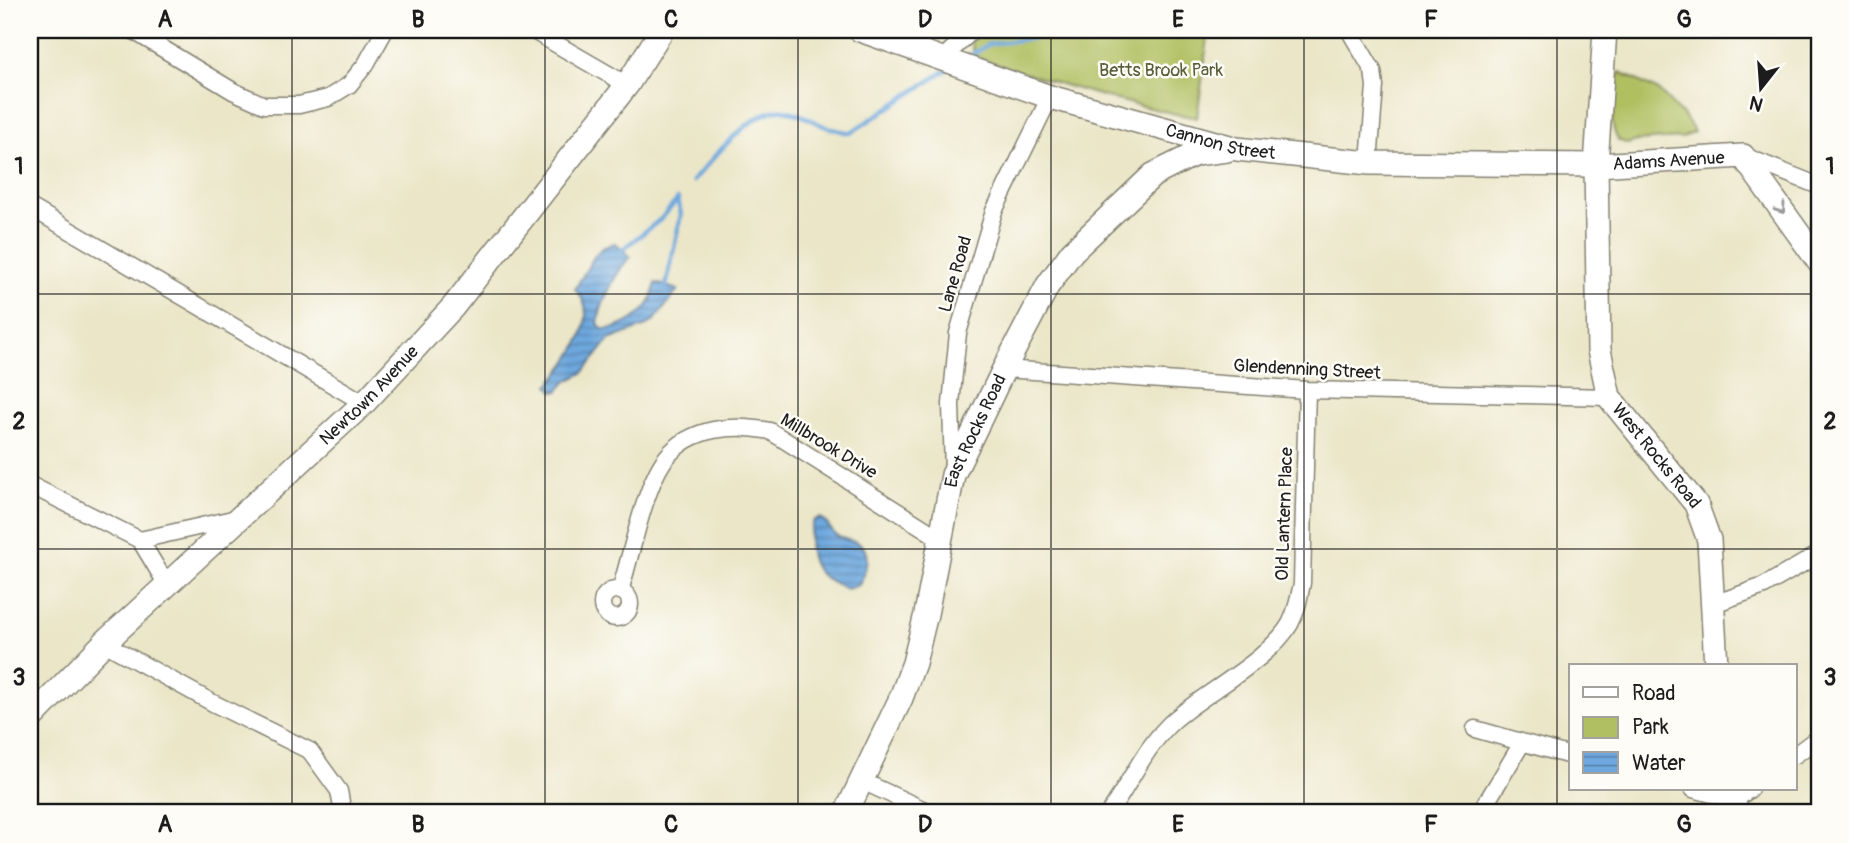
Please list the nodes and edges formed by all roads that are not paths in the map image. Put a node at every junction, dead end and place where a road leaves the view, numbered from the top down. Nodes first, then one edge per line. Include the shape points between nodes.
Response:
1 (132, 30) edge
2 (385, 30) edge
3 (532, 30) edge
4 (662, 30) edge
5 (860, 30) edge
6 (973, 30) edge
7 (1349, 30) edge
8 (1605, 30) edge
9 (953, 62) junction
10 (627, 85) junction
11 (1050, 97) junction
12 (1237, 149) junction
13 (1743, 156) junction
14 (1369, 163) junction
15 (1596, 165) junction
16 (1819, 186) edge
17 (30, 206) edge
18 (1819, 262) edge
19 (1004, 369) junction
20 (1307, 390) junction
21 (1609, 397) junction
22 (364, 403) junction
23 (953, 475) junction
24 (30, 485) edge
25 (240, 517) junction
26 (941, 539) junction
27 (140, 540) junction
28 (1819, 554) edge
29 (167, 585) junction
30 (620, 591) dead end
31 (1711, 605) junction
32 (104, 643) junction
33 (1716, 664) edge
34 (30, 719) edge
35 (1475, 729) dead end
36 (1819, 737) edge
37 (1522, 743) junction
38 (1797, 754) edge
39 (1569, 755) edge
40 (862, 780) junction
41 (1698, 790) edge
42 (1738, 798) edge
43 (343, 813) edge
44 (846, 813) edge
45 (931, 813) edge
46 (1109, 813) edge
47 (1480, 813) edge

1 - 2 street via 264,105 299,105 328,98 349,85
3 - 10 street
4 - 10 main road, Newtown Avenue
5 - 9 main road, Cannon Street
6 - 9 street
7 - 14 street via 1374,79
8 - 15 main road, West Rocks Road
9 - 11 main road, Cannon Street
10 - 22 main road, Newtown Avenue via 483,271
11 - 12 main road, Cannon Street
11 - 23 street, Lane Road via 994,211 958,333 951,404
12 - 14 main road, Cannon Street
12 - 19 main road, East Rocks Road via 1195,154 1153,175 1114,210 1072,252 1048,285
13 - 15 main road, Adams Avenue
13 - 16 street, Adams Avenue
13 -> 18 main road
14 - 15 main road, Cannon Street
15 - 21 main road, West Rocks Road via 1599,350
17 - 22 street
19 - 20 street, Glendenning Street
19 - 23 main road, East Rocks Road
20 - 21 street, Glendenning Street
20 - 46 street, Old Lantern Place via 1298,607 1275,644 1173,721
21 - 31 main road, West Rocks Road via 1696,504 1709,540
22 - 25 main road, Newtown Avenue
23 - 26 main road, East Rocks Road
24 - 27 street
25 - 27 street
25 - 29 main road, Newtown Avenue
26 - 30 street, Millbrook Drive via 771,431 745,426 717,428 689,438 667,457 653,480
26 - 40 main road, East Rocks Road via 914,663
27 - 29 street
28 - 31 street via 1764,586
29 - 32 main road, Newtown Avenue
31 - 33 main road, West Rocks Road
32 - 34 main road, Newtown Avenue
32 - 43 street via 310,751 339,791
35 - 37 street
36 - 38 street
37 - 39 street
37 - 47 street
40 - 44 main road, East Rocks Road
40 - 45 street
41 - 42 street

